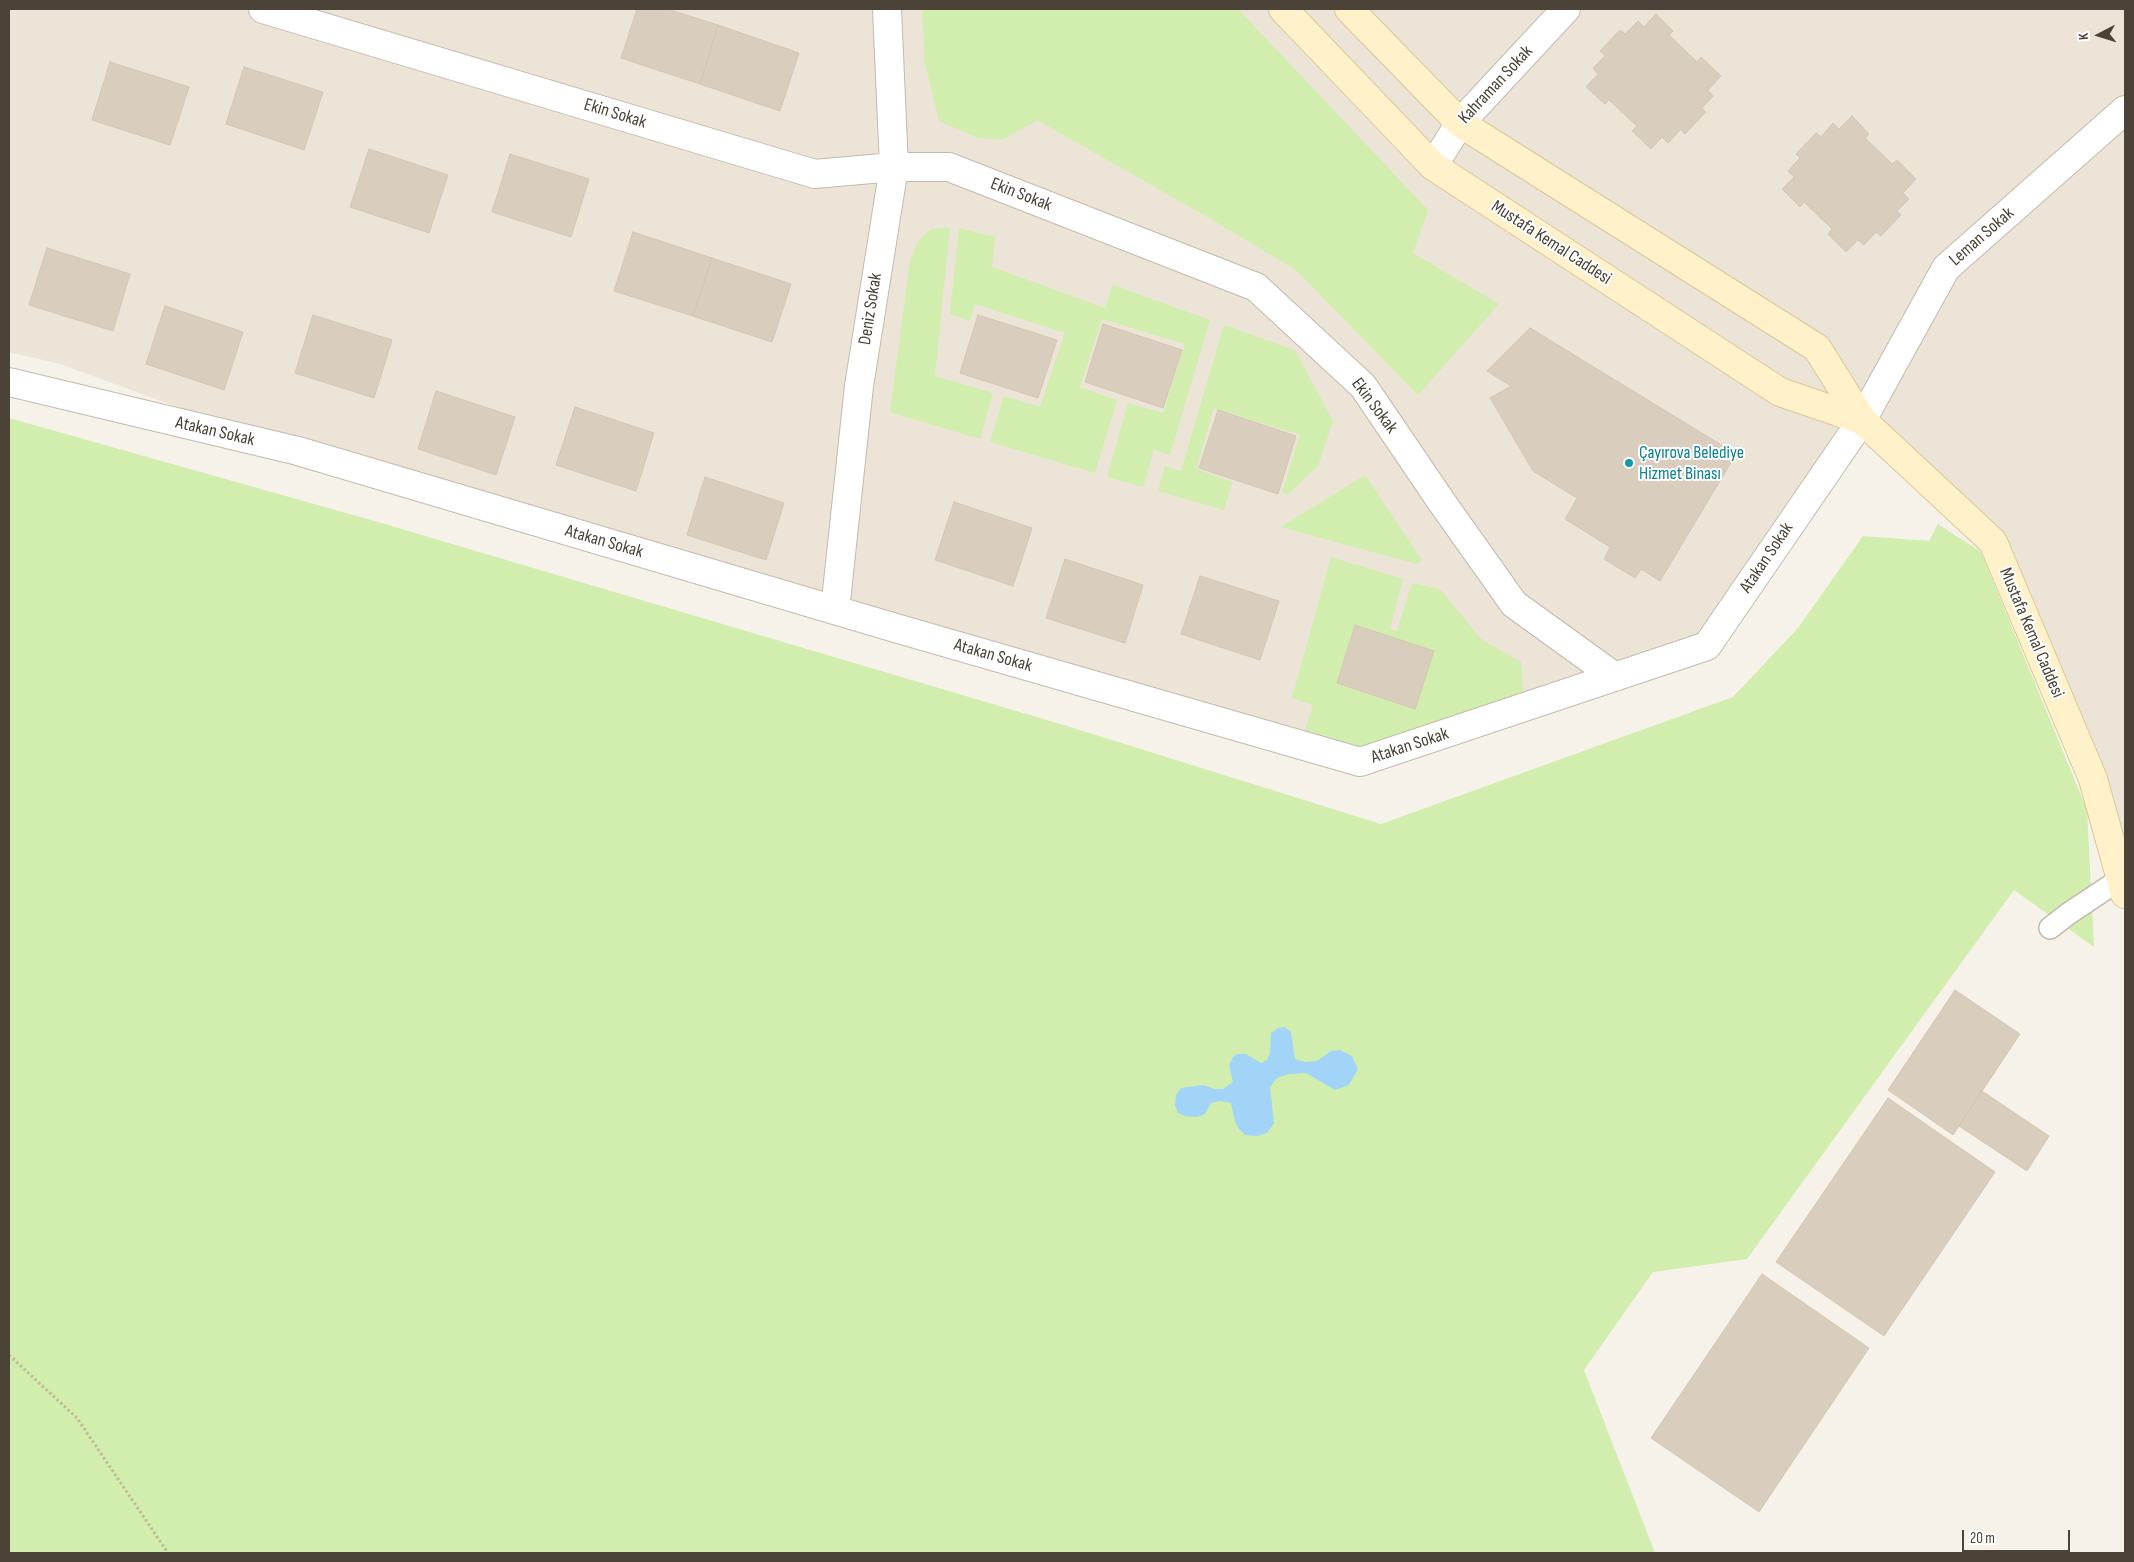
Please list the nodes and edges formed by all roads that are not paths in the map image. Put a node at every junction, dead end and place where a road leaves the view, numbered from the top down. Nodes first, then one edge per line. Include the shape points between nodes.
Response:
1 (264, 9) edge
2 (887, 9) edge
3 (1283, 9) edge
4 (1349, 9) edge
5 (1566, 9) edge
6 (2125, 110) edge
7 (1460, 123) junction
8 (1433, 166) junction
9 (894, 167) junction
10 (9, 382) edge
11 (1862, 420) junction
12 (835, 610) junction
13 (1614, 677) junction
14 (2124, 883) edge
15 (2050, 928) dead end

1 - 9 street, Ekin Sokak via 815,174
2 - 9 street, Deniz Sokak
3 - 8 street, Mustafa Kemal Caddesi
4 - 7 street, Mustafa Kemal Caddesi
5 - 7 street, Kahraman Sokak
6 - 11 street, Leman Sokak via 1946,268
7 - 8 street, Kahraman Sokak
7 - 11 street, Mustafa Kemal Caddesi via 1817,348
8 - 11 street, Mustafa Kemal Caddesi via 1780,392
9 - 12 street, Deniz Sokak via 859,386
9 - 13 street, Ekin Sokak via 949,167 1256,287 1363,386 1514,604
10 - 12 street, Atakan Sokak via 298,451
11 - 13 street, Atakan Sokak via 1707,646
11 - 14 street, Mustafa Kemal Caddesi via 1993,542 2093,779
12 - 13 street, Atakan Sokak via 1360,762
14 - 15 lane via 2068,914

